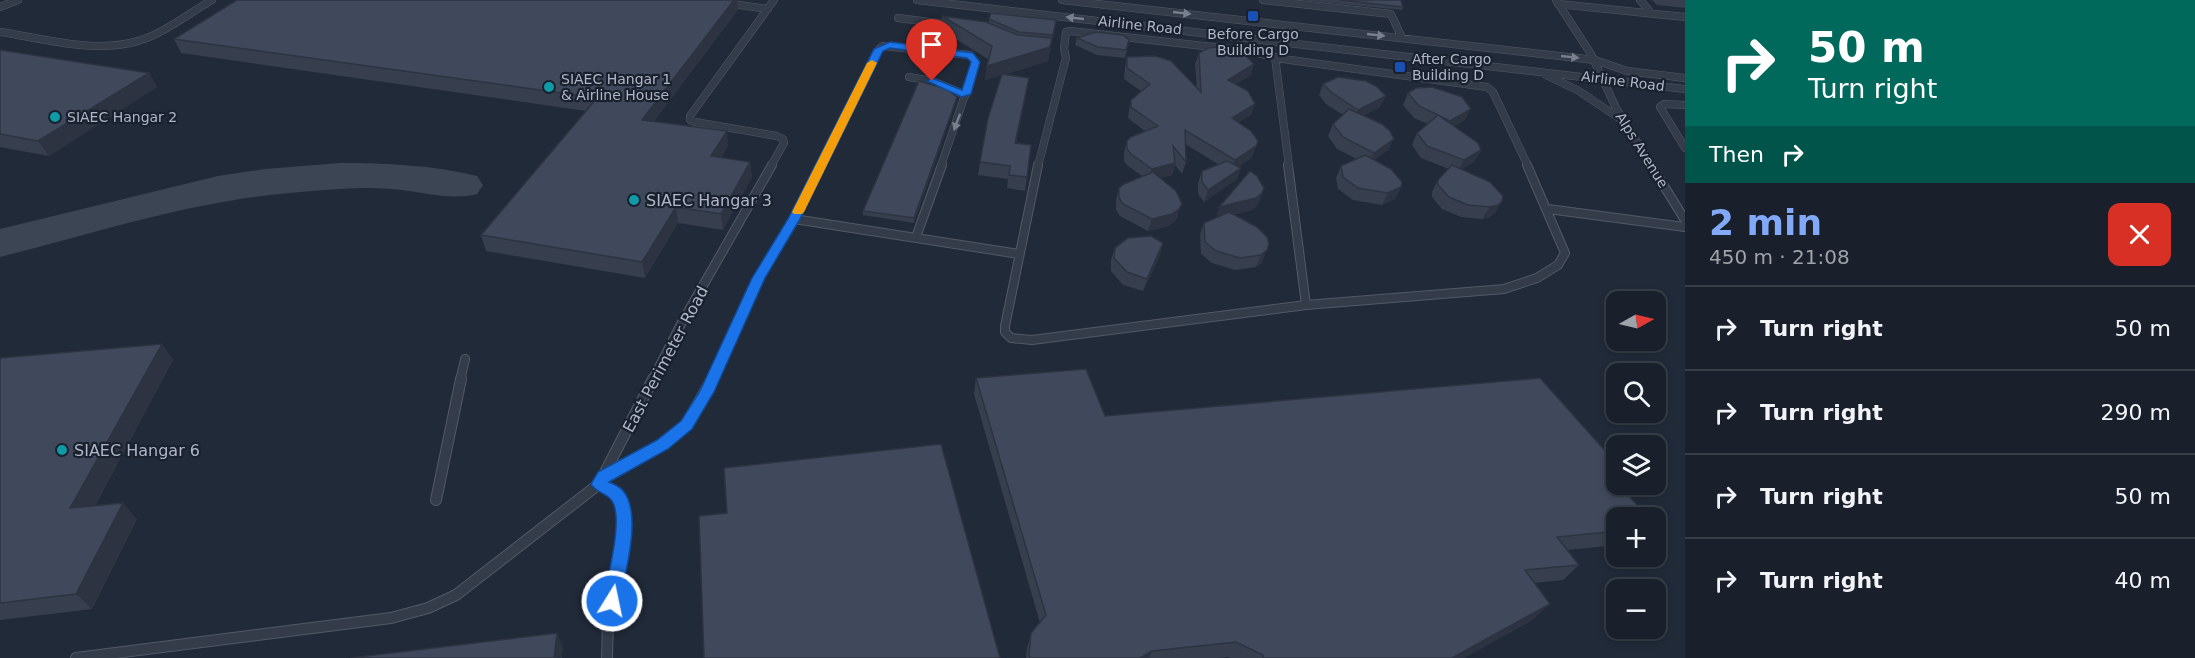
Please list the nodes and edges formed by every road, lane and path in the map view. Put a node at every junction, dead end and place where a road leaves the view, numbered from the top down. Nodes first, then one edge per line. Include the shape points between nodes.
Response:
1 (18, 0) edge
2 (212, 0) edge
3 (705, 0) edge
4 (917, 0) edge
5 (1062, 0) edge
6 (1263, 0) edge
7 (1640, 0) edge
8 (1557, 2) edge
9 (771, 4) edge
10 (0, 7) edge
11 (1651, 13) junction
12 (1685, 17) edge
13 (898, 18) dead end
14 (963, 27) edge
15 (0, 32) edge
16 (1402, 38) junction
17 (1053, 47) edge
18 (1064, 48) junction
19 (1275, 57) junction
20 (1594, 60) junction
21 (1530, 69) junction
22 (909, 77) dead end
23 (1685, 78) edge
24 (1602, 79) junction
25 (1685, 89) edge
26 (966, 94) junction
27 (1685, 105) edge
28 (1625, 123) junction
29 (1685, 148) edge
30 (1548, 209) junction
31 (794, 219) junction
32 (1685, 220) edge
33 (1685, 227) edge
34 (916, 237) junction
35 (1019, 254) junction
36 (1306, 305) junction
37 (465, 359) dead end
38 (601, 480) junction
39 (436, 500) dead end
40 (76, 658) edge
41 (607, 658) edge

1 - 10 lane
2 - 15 lane via 153,34 127,44 102,45
3 - 9 lane
21 -> 4 lane, Airline Road
5 -> 16 lane, Airline Road
6 - 16 lane via 1391,14
7 - 11 lane
8 - 11 lane
8 - 20 lane, Alps Avenue
9 - 38 lane, East Perimeter Road via 690,120 777,136 784,143 681,324
11 - 12 lane
13 - 14 lane
16 -> 20 lane, Airline Road
17 - 18 lane
18 - 19 lane via 1066,32 1070,31
18 - 35 lane via 1066,58
19 - 30 lane via 1487,87 1493,92
19 - 36 lane
20 - 23 lane, Airline Road via 1627,71
20 - 24 lane, Alps Avenue
21 - 24 lane, Airline Road
21 - 28 lane via 1573,88
22 - 26 lane
24 - 25 lane, Airline Road
24 - 28 lane, Alps Avenue
26 - 31 lane via 975,62 970,55 890,45 879,49
26 -> 34 lane
27 - 29 lane via 1660,107
28 - 32 lane, Alps Avenue
30 - 33 lane
30 - 36 lane via 1565,253 1558,265 1537,278 1504,289
31 - 34 lane
31 - 38 lane via 759,278 706,392 686,425 663,444
34 - 35 lane
35 - 36 lane via 1005,332 1022,340
37 - 39 lane
38 - 40 lane, East Perimeter Road via 456,595 428,608 391,618
38 - 41 lane via 618,495 625,511 608,621

